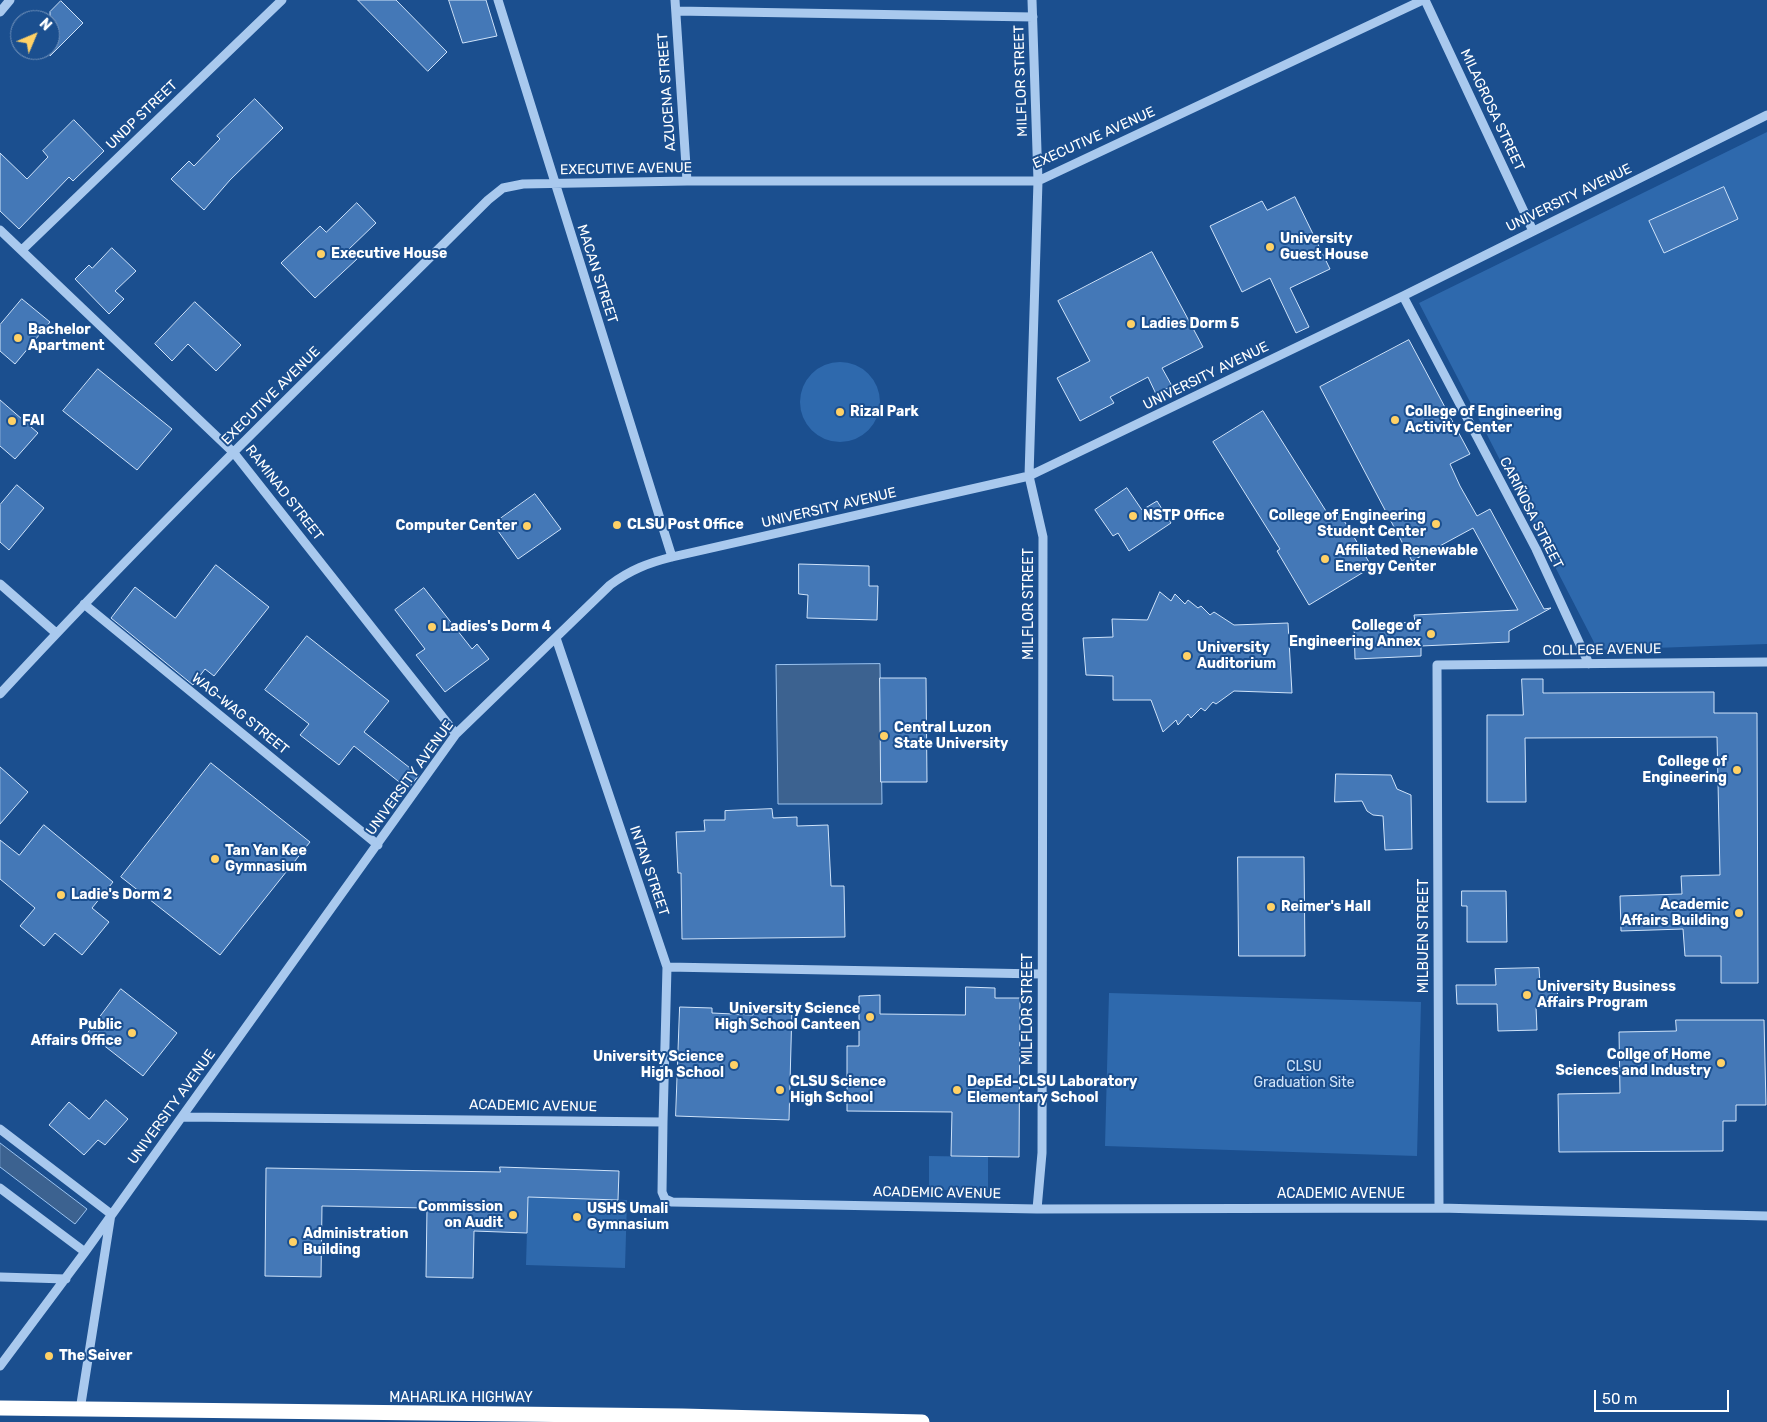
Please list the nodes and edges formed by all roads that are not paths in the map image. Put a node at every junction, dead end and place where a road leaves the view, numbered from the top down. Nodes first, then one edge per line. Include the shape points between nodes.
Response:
1 (10, 0) edge
2 (282, 0) edge
3 (498, 0) edge
4 (675, 0) edge
5 (1032, 0) edge
6 (1424, 0) edge
7 (676, 11) junction
8 (0, 12) edge
9 (1032, 16) junction
10 (1767, 115) edge
11 (687, 181) junction
12 (1038, 181) junction
13 (554, 183) junction
14 (0, 230) edge
15 (1533, 231) junction
16 (22, 250) junction
17 (1403, 296) junction
18 (234, 453) junction
19 (1029, 476) junction
20 (672, 557) junction
21 (0, 584) edge
22 (84, 604) junction
23 (56, 633) junction
24 (556, 638) junction
25 (1767, 662) edge
26 (1589, 664) junction
27 (1437, 665) joint
28 (0, 694) edge
29 (456, 734) junction
30 (378, 845) junction
31 (667, 967) junction
32 (1041, 974) junction
33 (183, 1116) junction
34 (663, 1122) junction
35 (0, 1129) edge
36 (0, 1188) edge
37 (1440, 1208) junction
38 (1037, 1209) junction
39 (111, 1214) junction
40 (1767, 1216) edge
41 (85, 1252) junction
42 (0, 1277) edge
43 (66, 1279) junction
44 (0, 1366) edge
45 (0, 1408) edge
46 (80, 1410) junction
47 (318, 1418) edge
48 (575, 1419) edge
49 (922, 1422) edge

1 - 8 street
2 - 16 street, UNDP STREET
3 - 13 street, MACAN STREET
4 - 7 street, AZUCENA STREET
5 - 9 street, MILFLOR STREET
6 - 12 street, EXECUTIVE AVENUE
6 - 15 street, MILAGROSA STREET
7 - 9 street
7 - 11 street, AZUCENA STREET
9 - 12 street, MILFLOR STREET
10 - 15 street, UNIVERSITY AVENUE
11 - 12 street, EXECUTIVE AVENUE
11 - 13 street, EXECUTIVE AVENUE
12 - 19 street, MILFLOR STREET
13 - 18 street, EXECUTIVE AVENUE via 512,186 496,193
13 - 20 street, MACAN STREET
14 - 16 street, RAMINAD STREET
15 - 17 street, UNIVERSITY AVENUE
16 - 18 street, RAMINAD STREET
17 - 19 street, UNIVERSITY AVENUE
17 - 26 street, CARIÑOSA STREET via 1536,549
18 - 22 street, EXECUTIVE AVENUE
18 - 29 street, RAMINAD STREET
19 - 20 street, UNIVERSITY AVENUE
19 - 32 street, MILFLOR STREET via 1043,537
20 - 24 street, UNIVERSITY AVENUE via 624,574
21 - 23 street
22 - 23 street, EXECUTIVE AVENUE
22 - 30 street, WAG-WAG STREET
23 - 28 street, EXECUTIVE AVENUE
24 - 29 street, UNIVERSITY AVENUE
24 - 31 street, INTAN STREET
25 - 26 street, COLLEGE AVENUE
26 - 27 street, COLLEGE AVENUE
27 - 37 street, MILBUEN STREET
29 - 30 street, UNIVERSITY AVENUE
30 - 33 street, UNIVERSITY AVENUE
31 - 32 street
31 - 34 street, INTAN STREET
32 - 38 street, MILFLOR STREET via 1042,1153
33 - 34 street, ACADEMIC AVENUE
33 - 39 street, UNIVERSITY AVENUE
34 - 38 street, ACADEMIC AVENUE via 662,1192 668,1202
35 - 39 street
36 - 41 street
37 - 38 street, ACADEMIC AVENUE
37 - 40 street, ACADEMIC AVENUE
39 - 41 street, UNIVERSITY AVENUE
39 - 46 street
41 - 43 street, UNIVERSITY AVENUE
42 - 43 street
43 - 44 street, UNIVERSITY AVENUE
45 - 46 highway, MAHARLIKA HIGHWAY
46 - 47 highway, MAHARLIKA HIGHWAY
47 - 48 highway, MAHARLIKA HIGHWAY
48 - 49 highway, MAHARLIKA HIGHWAY

